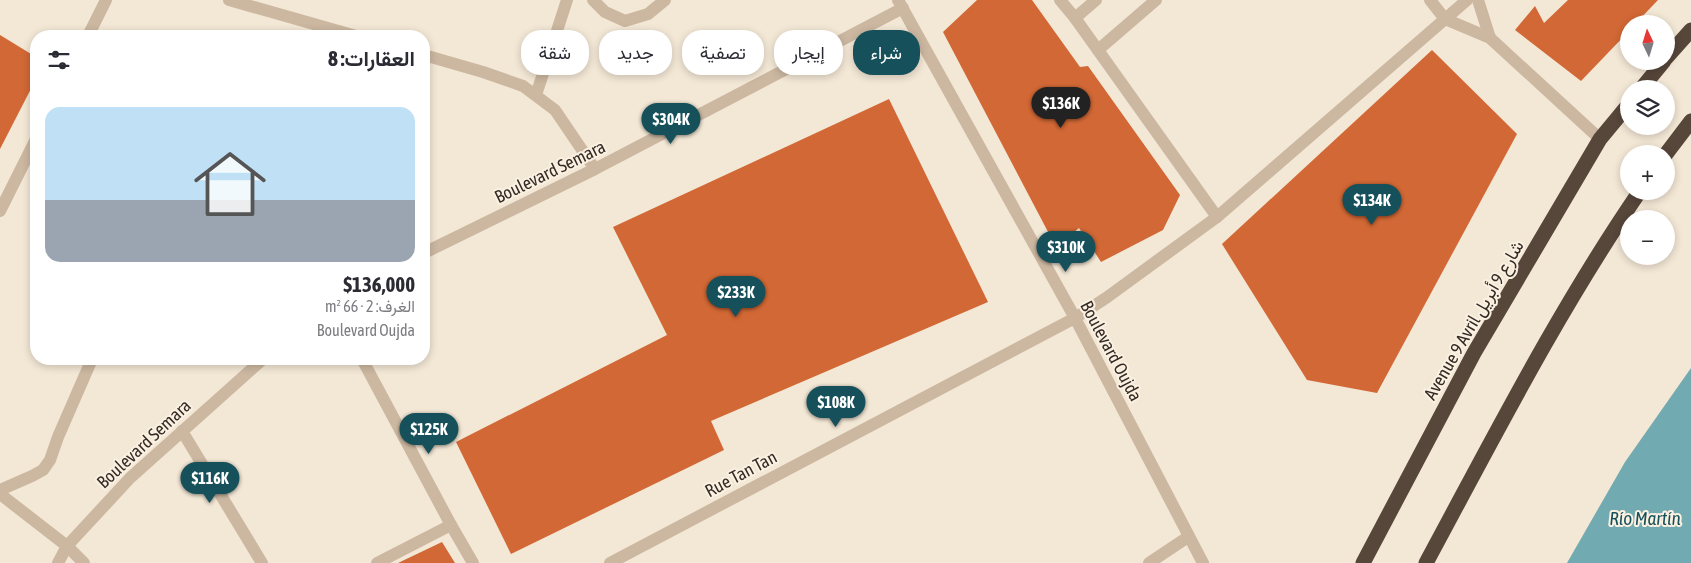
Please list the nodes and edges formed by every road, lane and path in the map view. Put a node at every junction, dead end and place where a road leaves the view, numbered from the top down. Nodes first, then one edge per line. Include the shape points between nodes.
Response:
1 (106, 0) edge
2 (229, 0) edge
3 (568, 0) edge
4 (593, 0) edge
5 (665, 0) edge
6 (1060, 0) edge
7 (1096, 0) edge
8 (1156, 0) edge
9 (1430, 0) edge
10 (1467, 0) edge
11 (1478, 0) edge
12 (901, 4) edge
13 (1075, 18) junction
14 (1445, 18) junction
15 (91, 30) edge
16 (335, 30) edge
17 (1691, 30) edge
18 (1490, 38) junction
19 (1675, 48) edge
20 (1098, 50) junction
21 (430, 58) edge
22 (1657, 70) edge
23 (1648, 80) edge
24 (536, 95) junction
25 (1620, 115) edge
26 (1691, 121) edge
27 (1600, 139) junction
28 (1673, 145) edge
29 (30, 152) edge
30 (595, 169) junction
31 (1634, 200) edge
32 (0, 211) edge
33 (1217, 217) junction
34 (430, 250) edge
35 (1075, 318) junction
36 (89, 365) edge
37 (257, 365) edge
38 (365, 365) edge
39 (182, 431) junction
40 (0, 490) edge
41 (0, 494) edge
42 (451, 525) junction
43 (1188, 537) junction
44 (67, 546) junction
45 (58, 563) edge
46 (84, 563) edge
47 (262, 563) edge
48 (377, 563) edge
49 (473, 563) edge
50 (610, 563) edge
51 (1149, 563) edge
52 (1203, 563) edge
53 (1363, 563) edge
54 (1426, 563) edge

1 - 15 street
2 - 16 street
3 - 24 street
4 - 5 street via 605,12 625,21 648,14
6 - 13 street
7 - 13 street
8 - 20 street
9 - 14 street
10 - 14 street, Rue Tan Tan
11 - 18 street
12 - 30 street, Boulevard Semara
12 - 35 street, Boulevard Oujda
13 - 20 street
14 - 18 street
14 - 33 street, Rue Tan Tan
17 - 19 highway
18 - 27 street
20 - 33 street
21 - 24 street via 523,86
22 - 23 highway
24 - 30 street via 555,110
25 - 27 highway, Avenue 9 Avril شارع 9 أبريل
26 - 28 highway
27 - 53 highway, Avenue 9 Avril شارع 9 أبريل via 1474,353
29 - 32 street
30 - 34 street, Boulevard Semara
31 - 54 highway via 1550,334
33 - 35 street, Rue Tan Tan
35 - 43 street, Boulevard Oujda
35 - 50 street, Rue Tan Tan
36 - 40 street via 43,470
37 - 39 street, Boulevard Semara
38 - 42 street
39 - 44 street, Boulevard Semara via 130,478
39 - 47 street
41 - 44 street
42 - 48 street
42 - 49 street
43 - 51 street
43 - 52 street, Boulevard Oujda
44 - 45 street, Boulevard Semara
44 - 46 street

